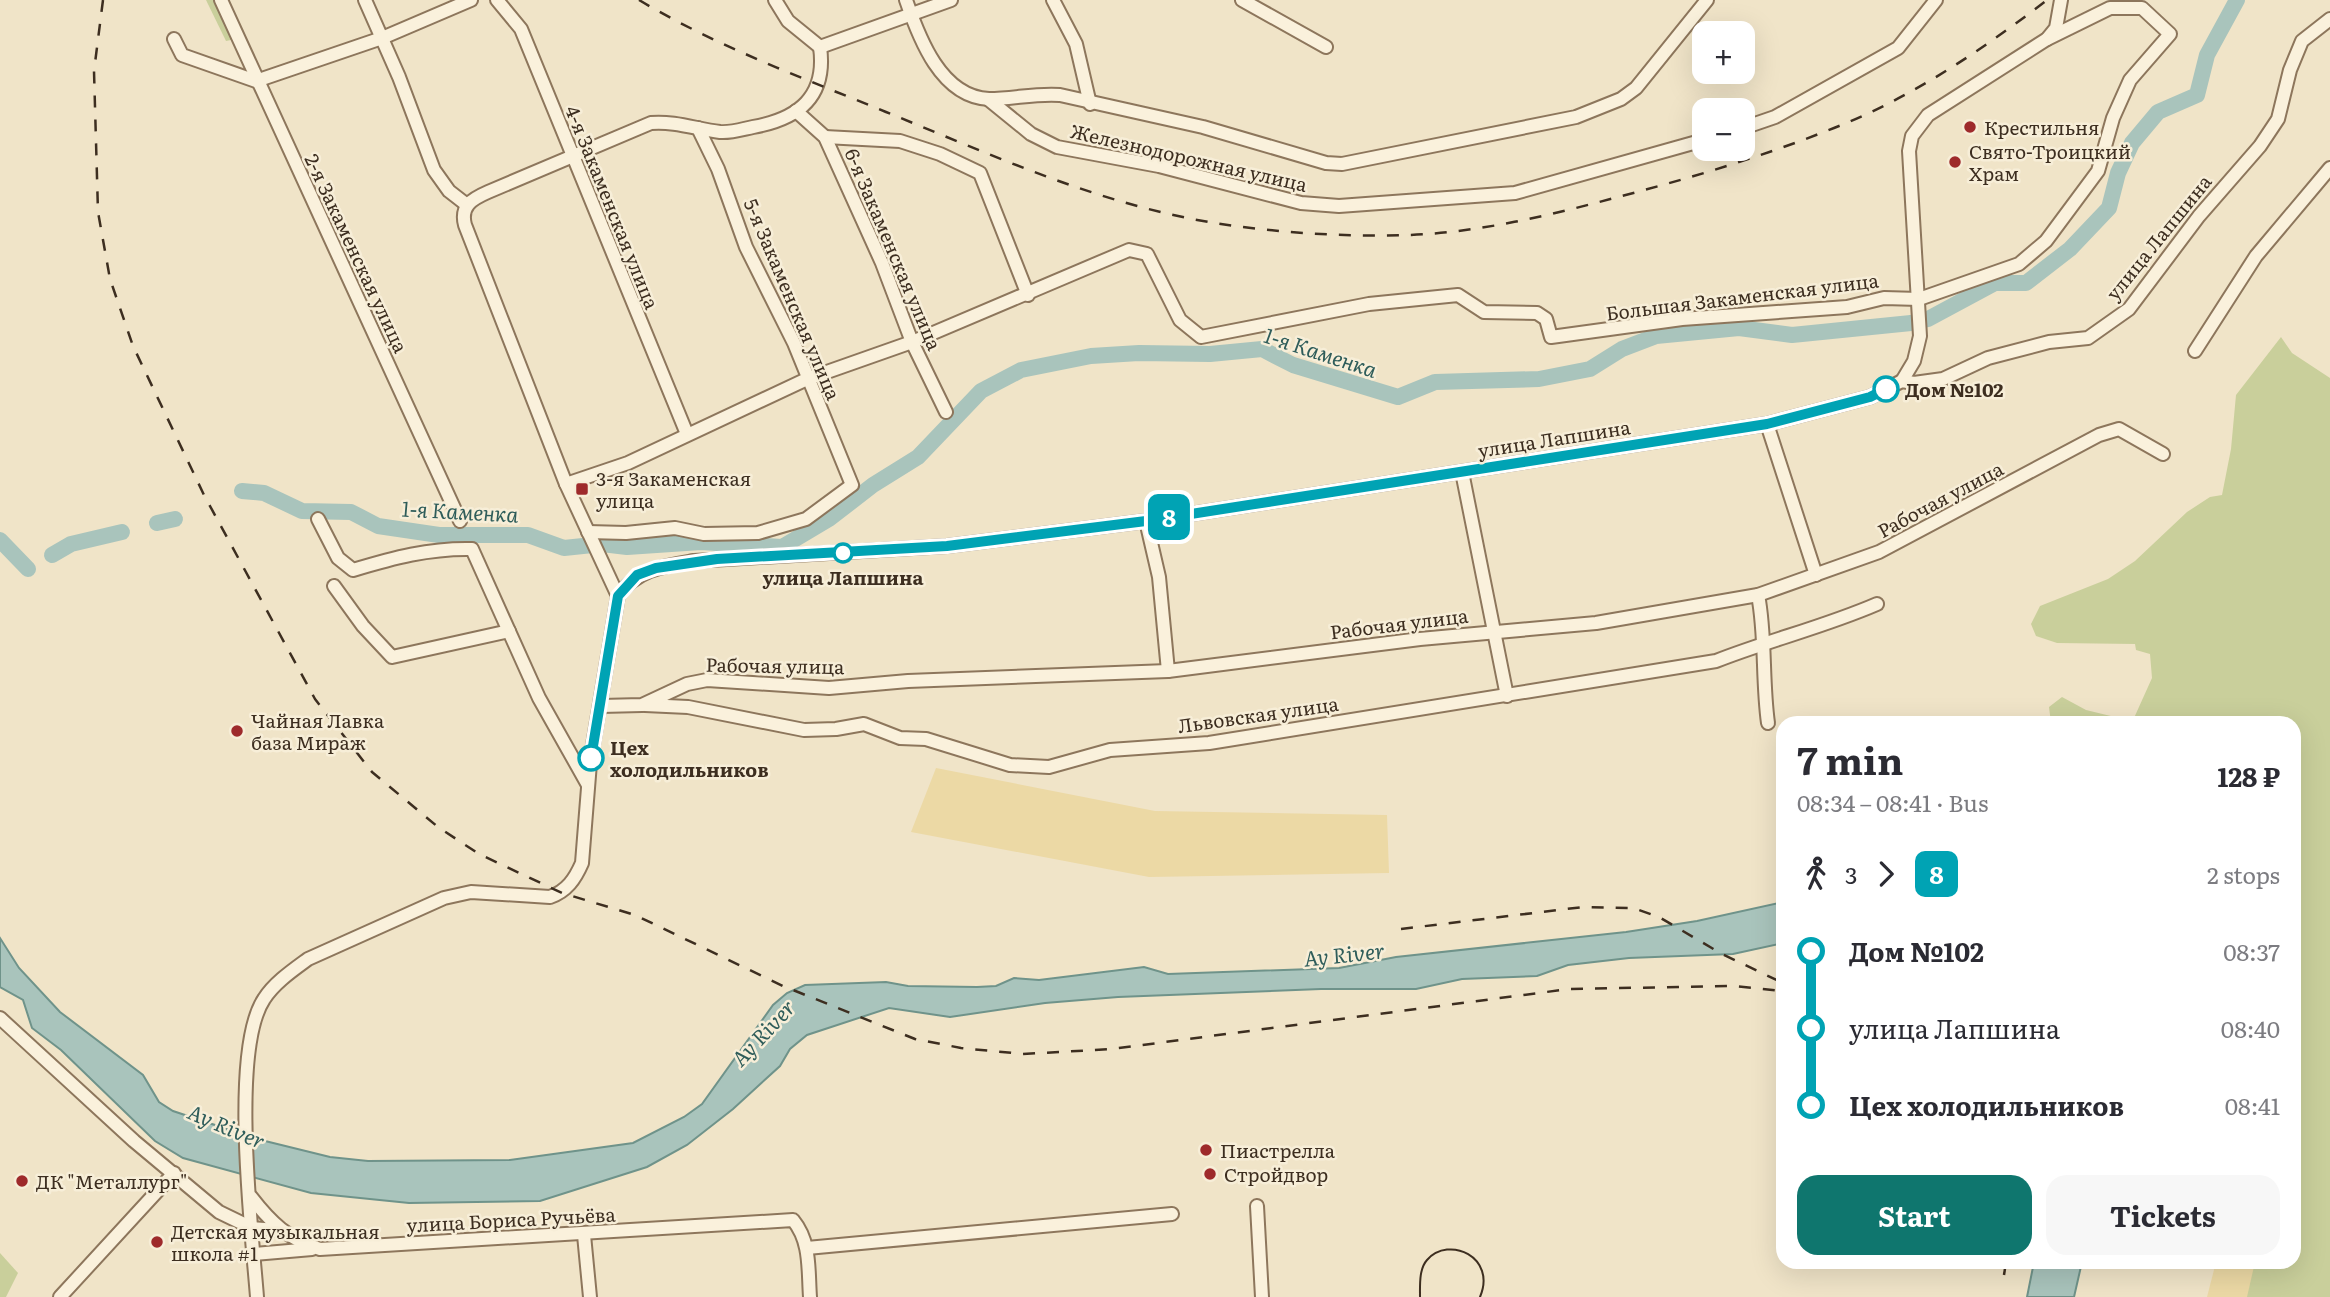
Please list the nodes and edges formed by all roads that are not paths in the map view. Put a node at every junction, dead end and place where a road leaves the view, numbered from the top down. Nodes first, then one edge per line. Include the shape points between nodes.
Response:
1 (221, 0) edge
2 (365, 0) edge
3 (471, 0) edge
4 (497, 0) edge
5 (775, 0) edge
6 (906, 0) edge
7 (951, 0) edge
8 (1053, 0) edge
9 (1242, 0) edge
10 (1707, 0) edge
11 (1936, 0) edge
12 (2061, 0) edge
13 (911, 14) junction
14 (2330, 16) edge
15 (382, 38) junction
16 (174, 39) dead end
17 (2047, 39) junction
18 (820, 47) junction
19 (1326, 47) dead end
20 (256, 81) junction
21 (988, 99) junction
22 (1090, 104) junction
23 (796, 111) junction
24 (1755, 124) edge
25 (698, 128) junction
26 (825, 137) junction
27 (1692, 143) edge
28 (573, 155) junction
29 (2330, 168) edge
30 (467, 205) junction
31 (1028, 295) junction
32 (1919, 299) junction
33 (912, 342) junction
34 (2195, 351) dead end
35 (807, 379) junction
36 (1902, 381) junction
37 (946, 412) dead end
38 (1767, 424) junction
39 (687, 434) junction
40 (2163, 454) dead end
41 (1462, 472) junction
42 (566, 484) junction
43 (318, 519) dead end
44 (460, 521) dead end
45 (1146, 521) junction
46 (588, 532) junction
47 (1815, 575) junction
48 (334, 586) dead end
49 (1758, 595) junction
50 (618, 596) junction
51 (1877, 604) dead end
52 (509, 631) junction
53 (1496, 632) junction
54 (1760, 644) junction
55 (1168, 671) junction
56 (1507, 696) junction
57 (642, 705) junction
58 (601, 706) junction
59 (1768, 723) dead end
60 (588, 785) junction
61 (0, 1018) edge
62 (174, 1173) junction
63 (251, 1193) junction
64 (1257, 1206) dead end
65 (1172, 1214) dead end
66 (252, 1228) junction
67 (278, 1230) junction
68 (584, 1235) junction
69 (807, 1248) junction
70 (320, 1249) junction
71 (254, 1254) junction
72 (60, 1297) edge
73 (257, 1297) edge
74 (590, 1297) edge
75 (810, 1297) edge
76 (1262, 1297) edge

1 - 20 street, 2-я Закаменская улица
2 - 15 street
3 - 15 street
4 - 28 street, 4-я Закаменская улица via 521,29
5 - 18 street via 789,21
6 - 13 street
7 - 13 street
8 - 22 street via 1076,44
9 - 19 street
10 - 22 street, Железнодорожная улица via 1636,88 1621,99 1576,117 1342,164 1203,127
11 - 24 street via 1898,48 1853,77
12 - 17 street via 2056,27
13 - 18 street
13 - 21 street via 945,78 965,93
14 - 36 street, улица Лапшина via 2302,41 2278,119 2129,309 2088,338 2049,342 1988,358 1944,379
15 - 20 street
15 - 30 street via 433,170
16 - 20 street via 182,55
17 - 32 street via 1928,115 1912,136 1909,151
17 - 32 street, Большая Закаменская улица via 2110,8 2142,8 2170,34 2130,80 2098,171 2046,241 2019,264
18 - 23 street via 820,79 806,105
20 - 44 street, 2-я Закаменская улица
21 - 22 street, Железнодорожная улица via 1042,93
21 - 27 street, Железнодорожная улица via 1031,134 1057,147 1160,166 1276,198 1339,206 1515,193
23 - 25 street via 776,123 723,132
23 - 26 street, 6-я Закаменская улица
25 - 28 street via 668,121 650,123
25 - 35 street, 5-я Закаменская улица
26 - 31 street via 900,141 980,173
26 - 33 street, 6-я Закаменская улица
28 - 30 street
28 - 39 street, 4-я Закаменская улица
29 - 34 street via 2256,256
30 - 42 street via 462,215 465,225
31 - 32 street, Большая Закаменская улица via 1129,250 1147,254 1180,320 1201,337 1356,306 1458,295 1484,312 1537,313 1546,319 1551,337 1682,319 1847,307 1884,298
31 - 33 street
32 - 36 street via 1920,336
33 - 35 street
33 - 37 street, 6-я Закаменская улица
35 - 39 street
35 - 46 street, 5-я Закаменская улица via 852,485 806,519 758,533 704,534 675,528
36 - 38 street, улица Лапшина via 1870,397
38 - 41 street, улица Лапшина
38 - 47 street
39 - 42 street via 628,463
40 - 47 street, Рабочая улица via 2119,429 2099,435 1879,552
41 - 45 street, улица Лапшина
41 - 53 street
42 - 46 street
43 - 52 street via 338,558 353,570 411,553 472,549
45 - 50 street, улица Лапшина via 947,546 694,561 637,575
45 - 55 street via 1159,577
46 - 50 street
47 - 49 street, Рабочая улица
48 - 52 street via 392,657
49 - 53 street, Рабочая улица via 1596,623
49 - 54 street
50 - 58 street
51 - 54 street, Львовская улица via 1805,633
52 - 60 street via 539,698
53 - 55 street, Рабочая улица
53 - 56 street
54 - 56 street, Львовская улица via 1716,661
54 - 59 street
55 - 57 street, Рабочая улица via 829,688 707,680
56 - 57 street, Львовская улица via 1209,743 1110,750 1049,767 1010,765 926,739 900,738 864,724 804,730 688,707
57 - 58 street, Рабочая улица
58 - 60 street
60 - 63 street via 582,863 562,893 539,898 471,892 444,898 308,959 264,999 254,1023 245,1100
61 - 62 street
62 - 66 street via 219,1212
62 - 72 street
63 - 66 street
63 - 67 street, улица Бориса Ручьёва
64 - 76 street
65 - 69 street
66 - 67 street
66 - 71 street
67 - 70 street, улица Бориса Ручьёва
68 - 69 street, улица Бориса Ручьёва via 793,1220 803,1232
68 - 70 street, улица Бориса Ручьёва
68 - 74 street
69 - 75 street
70 - 71 street
71 - 73 street

